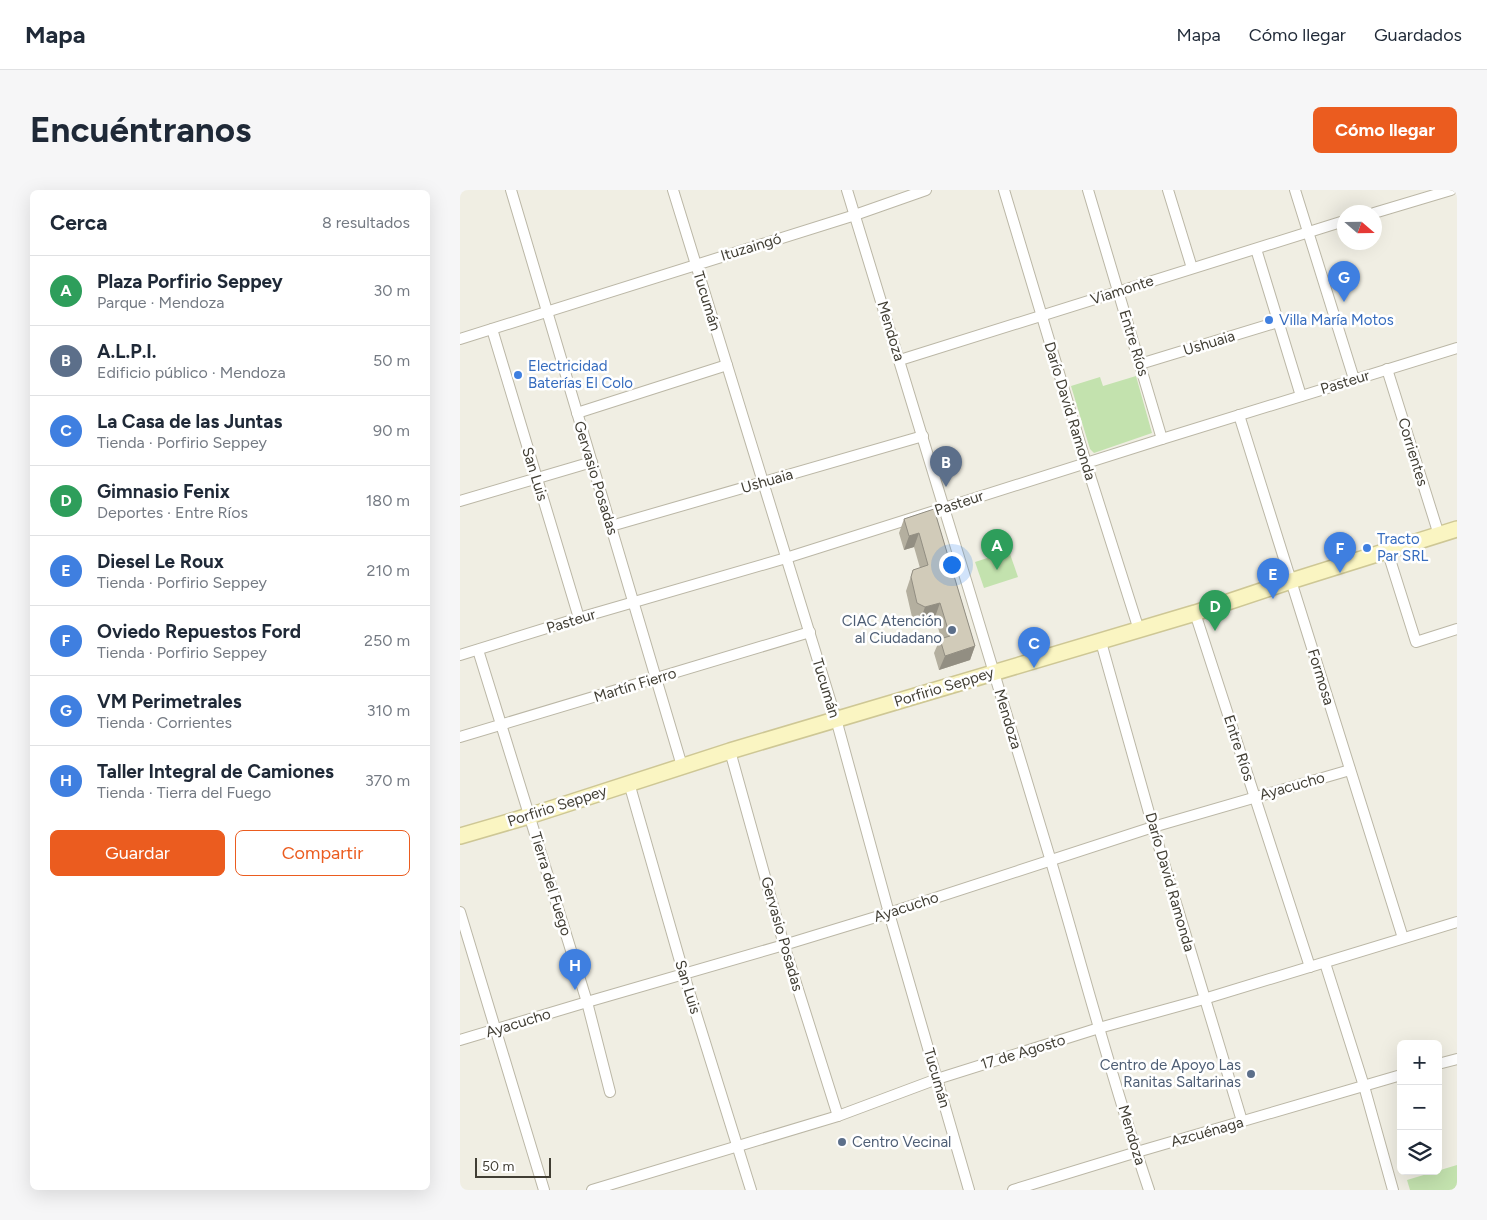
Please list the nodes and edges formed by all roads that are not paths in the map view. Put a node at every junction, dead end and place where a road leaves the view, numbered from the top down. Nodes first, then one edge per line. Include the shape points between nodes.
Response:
1 (511, 190) edge
2 (673, 190) edge
3 (847, 190) edge
4 (926, 190) edge
5 (1004, 190) edge
6 (1088, 190) edge
7 (1168, 190) edge
8 (1296, 190) edge
9 (1451, 190) edge
10 (1382, 211) edge
11 (855, 215) junction
12 (1337, 224) edge
13 (1308, 232) junction
14 (1256, 249) junction
15 (696, 265) junction
16 (1192, 268) junction
17 (1118, 291) junction
18 (547, 312) junction
19 (1041, 316) junction
20 (1278, 322) junction
21 (492, 329) junction
22 (460, 339) edge
23 (1457, 348) edge
24 (900, 360) junction
25 (1140, 364) junction
26 (727, 366) junction
27 (1387, 369) junction
28 (1354, 379) junction
29 (1301, 396) junction
30 (577, 413) junction
31 (1239, 416) junction
32 (923, 436) junction
33 (1162, 439) junction
34 (592, 462) junction
35 (1086, 463) junction
36 (536, 478) junction
37 (763, 482) junction
38 (460, 501) edge
39 (945, 508) junction
40 (611, 526) junction
41 (1457, 529) edge
42 (1439, 535) junction
43 (1387, 550) junction
44 (786, 558) junction
45 (1290, 581) junction
46 (634, 602) junction
47 (1195, 613) junction
48 (579, 618) junction
49 (1139, 630) junction
50 (1457, 630) edge
51 (810, 632) junction
52 (1101, 642) junction
53 (478, 650) junction
54 (460, 655) edge
55 (993, 672) junction
56 (656, 678) junction
57 (836, 719) junction
58 (501, 725) junction
59 (460, 737) edge
60 (730, 751) junction
61 (682, 766) junction
62 (1350, 770) junction
63 (629, 783) junction
64 (1255, 797) junction
65 (530, 816) junction
66 (1153, 827) junction
67 (460, 836) edge
68 (1051, 860) junction
69 (460, 912) edge
70 (889, 913) junction
71 (1457, 922) edge
72 (1403, 938) junction
73 (784, 945) junction
74 (1325, 963) junction
75 (1310, 967) junction
76 (684, 975) junction
77 (1204, 999) junction
78 (587, 1002) junction
79 (1099, 1028) junction
80 (495, 1029) junction
81 (460, 1040) edge
82 (1457, 1059) edge
83 (1442, 1063) edge
84 (1397, 1076) edge
85 (937, 1079) junction
86 (1364, 1086) junction
87 (610, 1092) dead end
88 (838, 1116) junction
89 (1242, 1121) junction
90 (737, 1147) junction
91 (1136, 1152) junction
92 (544, 1190) edge
93 (592, 1190) edge
94 (751, 1190) edge
95 (969, 1190) edge
96 (1013, 1190) edge
97 (1149, 1190) edge
98 (1393, 1190) edge

1 - 18 street, Gervasio Posadas
2 - 15 street, Tucumán
3 - 11 street, Mendoza
4 - 11 street, Ituzaingó
5 - 19 street, Darío David Ramonda
6 - 17 street, Entre Ríos
7 - 16 street
8 - 13 street
9 - 10 street
11 - 15 street, Ituzaingó
11 - 24 street, Mendoza
12 - 13 street, Viamonte
13 - 14 street, Viamonte
13 - 28 street
14 - 16 street, Viamonte
14 - 20 street
15 - 18 street, Ituzaingó
15 - 26 street, Tucumán
16 - 17 street, Viamonte
17 - 19 street, Viamonte
17 - 25 street, Entre Ríos
18 - 21 street, Ituzaingó
18 - 30 street, Gervasio Posadas
19 - 24 street, Viamonte
19 - 35 street, Darío David Ramonda
20 - 25 street, Ushuaia
20 - 29 street
21 - 22 street, Ituzaingó
21 - 36 street, San Luis
23 - 27 street, Pasteur
24 - 32 street, Mendoza
25 - 33 street, Entre Ríos
26 - 30 street
26 - 37 street, Tucumán
27 - 28 street, Pasteur
27 - 42 street, Corrientes
28 - 29 street, Pasteur
29 - 31 street, Pasteur
30 - 34 street, Gervasio Posadas
31 - 33 street, Pasteur
31 - 45 street, Formosa
32 - 37 street, Ushuaia
32 - 39 street, Mendoza
33 - 35 street, Pasteur
34 - 36 street
34 - 40 street, Gervasio Posadas
35 - 39 street, Pasteur
35 - 49 street, Darío David Ramonda
36 - 38 street
36 - 48 street, San Luis
37 - 40 street, Ushuaia
37 - 44 street, Tucumán
39 - 44 street, Pasteur
39 - 55 street, Mendoza
40 - 46 street, Gervasio Posadas
41 - 42 main road, Porfirio Seppey
42 - 43 main road, Porfirio Seppey
43 - 45 main road, Porfirio Seppey
43 - 50 street via 1416,642
44 - 46 street, Pasteur
44 - 51 street, Tucumán
45 - 47 main road, Porfirio Seppey
45 - 62 street, Formosa
46 - 48 street, Pasteur
46 - 56 street, Gervasio Posadas
47 - 49 main road, Porfirio Seppey
47 - 64 street, Entre Ríos
48 - 53 street, Pasteur
49 - 52 main road, Porfirio Seppey
51 - 56 street, Martín Fierro
51 - 57 street, Tucumán
52 - 55 main road, Porfirio Seppey
52 - 66 street, Darío David Ramonda
53 - 54 street, Pasteur
53 - 58 street, Tierra del Fuego
55 - 57 main road, Porfirio Seppey
55 - 68 street, Mendoza
56 - 58 street, Martín Fierro
56 - 61 street, Gervasio Posadas
57 - 60 main road, Porfirio Seppey
57 - 70 street, Tucumán
58 - 59 street, Martín Fierro
58 - 65 street, Tierra del Fuego
60 - 61 main road, Porfirio Seppey
60 - 73 street, Gervasio Posadas
61 - 63 main road, Porfirio Seppey
62 - 64 street, Ayacucho
62 - 72 street, Formosa
63 - 65 main road, Porfirio Seppey
63 - 76 street, San Luis
64 - 66 street, Ayacucho
64 - 75 street, Entre Ríos
65 - 67 main road, Porfirio Seppey
65 - 78 street, Tierra del Fuego
66 - 68 street, Ayacucho
66 - 77 street, Darío David Ramonda
68 - 70 street, Ayacucho
68 - 79 street, Mendoza
69 - 80 street
70 - 73 street, Ayacucho
70 - 85 street, Tucumán
71 - 72 street, 17 de Agosto
72 - 74 street, 17 de Agosto
73 - 76 street, Ayacucho
73 - 88 street, Gervasio Posadas
74 - 75 street, 17 de Agosto
74 - 86 street
75 - 77 street, 17 de Agosto
76 - 78 street, Ayacucho
76 - 90 street, San Luis
77 - 79 street, 17 de Agosto
77 - 89 street, Darío David Ramonda
78 - 80 street, Ayacucho
78 - 87 street, Tierra del Fuego
79 - 85 street, 17 de Agosto
79 - 91 street, Mendoza
80 - 81 street, Ayacucho
80 - 92 street
82 - 83 street
84 - 86 street, Azcuénaga
85 - 88 street, 17 de Agosto
85 - 95 street, Tucumán
86 - 89 street, Azcuénaga
86 - 98 street
88 - 90 street, 17 de Agosto
89 - 91 street, Azcuénaga
90 - 93 street, 17 de Agosto
90 - 94 street, San Luis
91 - 96 street, Azcuénaga
91 - 97 street, Mendoza

